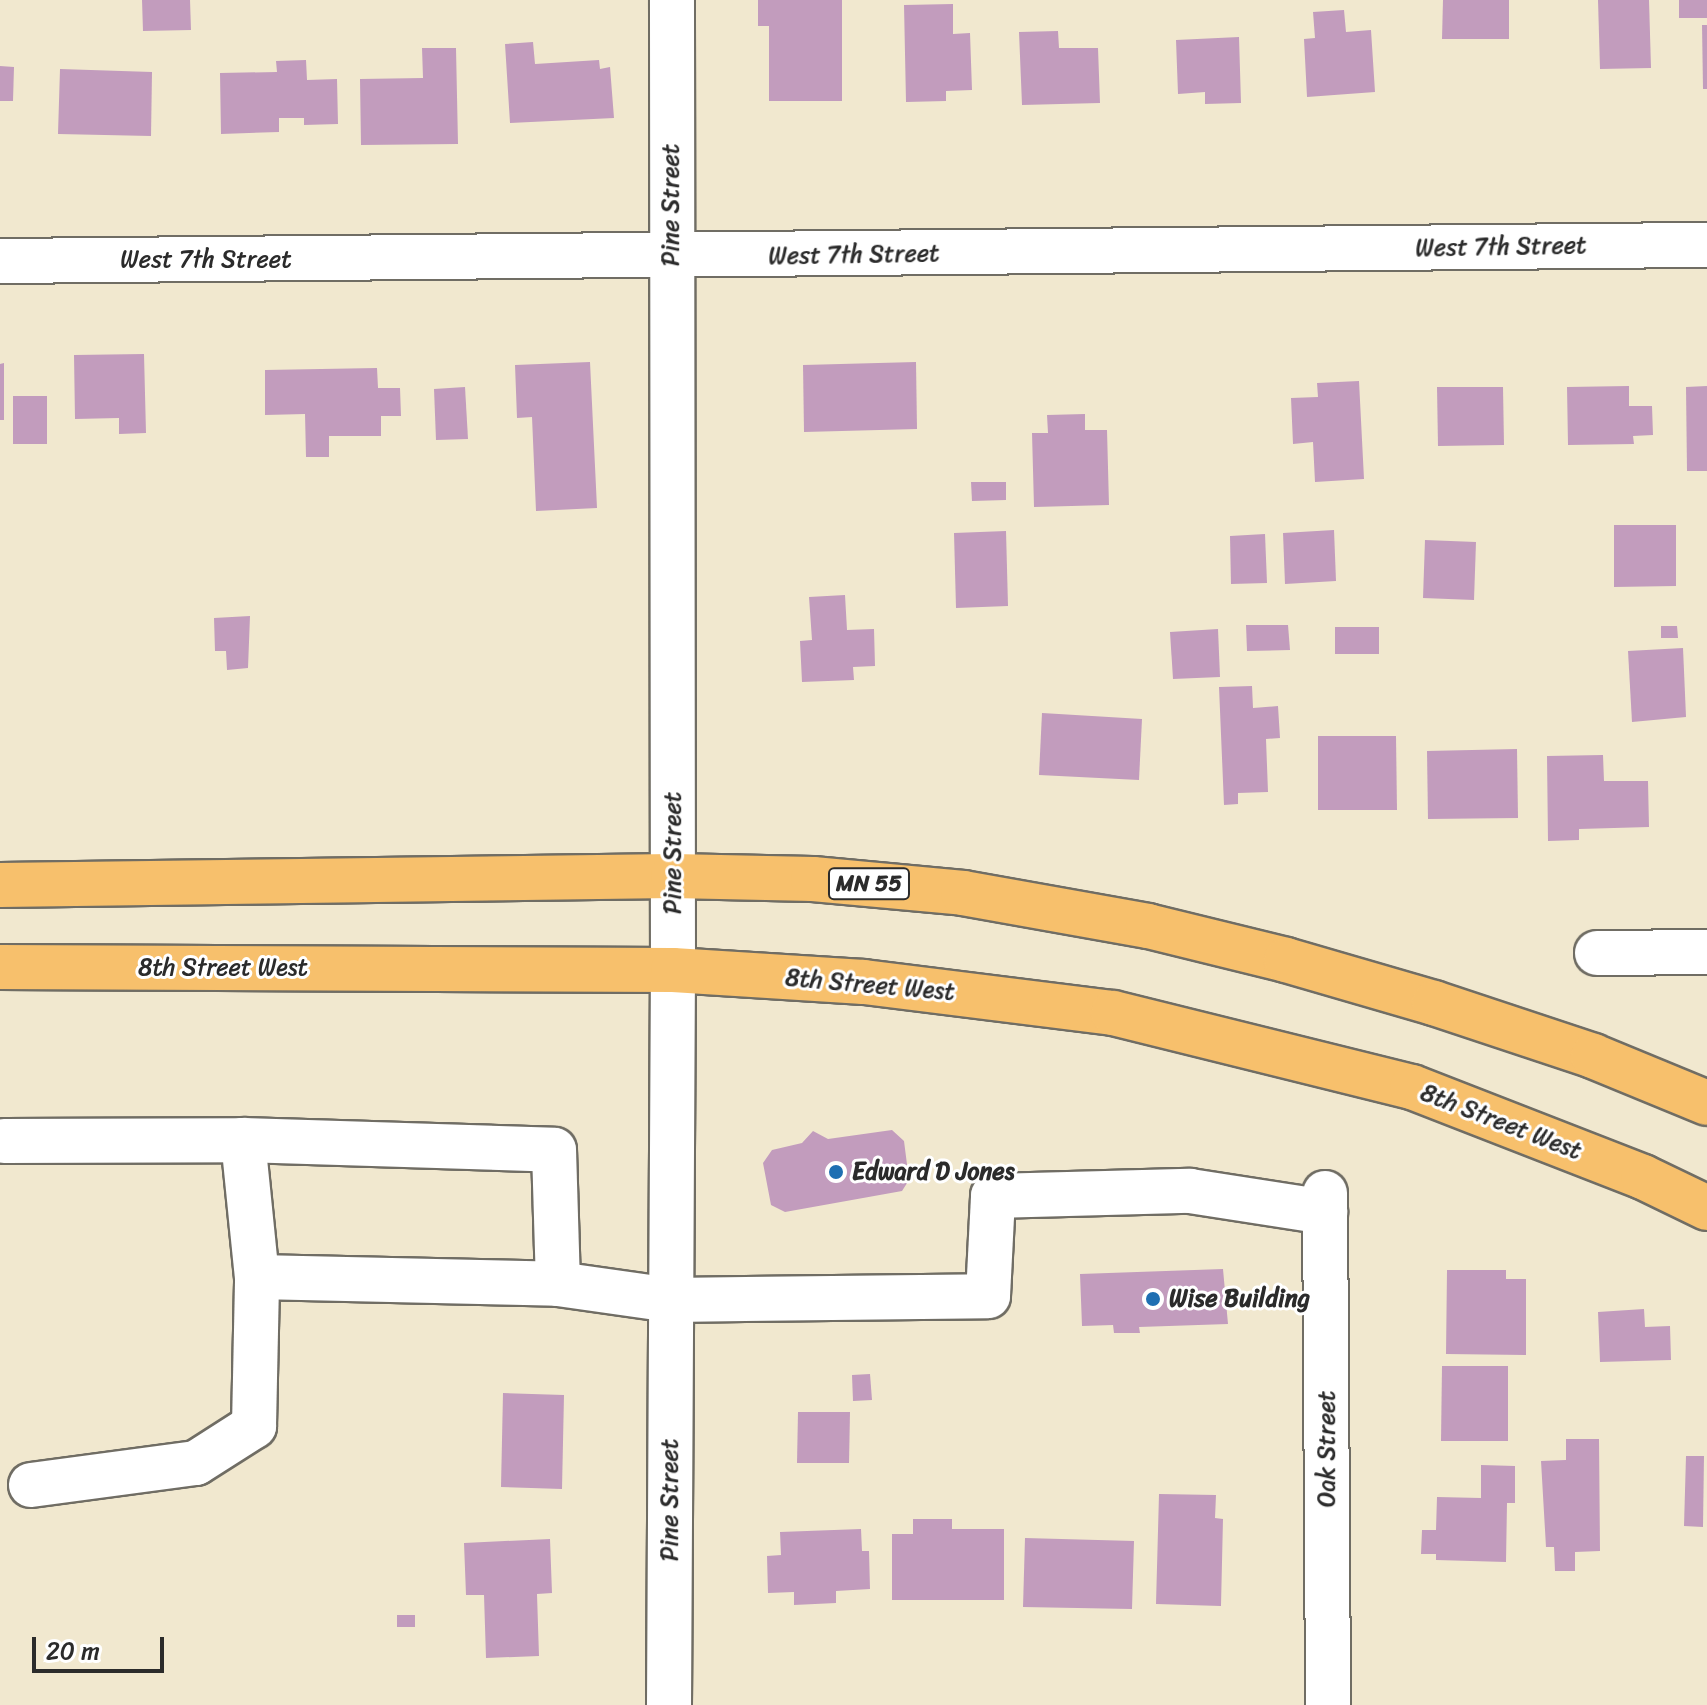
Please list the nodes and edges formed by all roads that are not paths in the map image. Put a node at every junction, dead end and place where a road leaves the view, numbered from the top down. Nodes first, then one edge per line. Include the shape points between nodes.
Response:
1 (672, 0) edge
2 (1707, 245) edge
3 (670, 257) junction
4 (0, 261) edge
5 (673, 876) junction
6 (0, 885) edge
7 (1707, 952) edge
8 (1597, 953) dead end
9 (0, 967) edge
10 (673, 970) junction
11 (1707, 1103) edge
12 (243, 1140) junction
13 (4, 1141) dead end
14 (1707, 1208) edge
15 (257, 1277) junction
16 (558, 1284) junction
17 (671, 1300) junction
18 (31, 1485) dead end
19 (669, 1705) edge
20 (1328, 1705) edge

1 - 3 street, Pine Street
2 - 3 street, West 7th Street
3 - 4 street, West 7th Street
3 - 5 street, Pine Street
5 - 6 highway, MN 55
5 - 10 street, Pine Street
5 - 11 highway, MN 55 via 813,879 963,893 1148,926 1434,1003 1593,1056
7 - 8 street
9 - 10 highway, 8th Street West
10 - 14 highway, 8th Street West via 864,982 1113,1013 1412,1087 1643,1177
10 - 17 street, Pine Street
12 - 13 street
12 - 15 street
12 - 16 street via 554,1150
15 - 16 street
15 - 18 street via 254,1426 196,1463
16 - 17 street
17 - 19 street, Pine Street
17 - 20 street, Oak Street via 988,1296 993,1196 1190,1191 1325,1203

